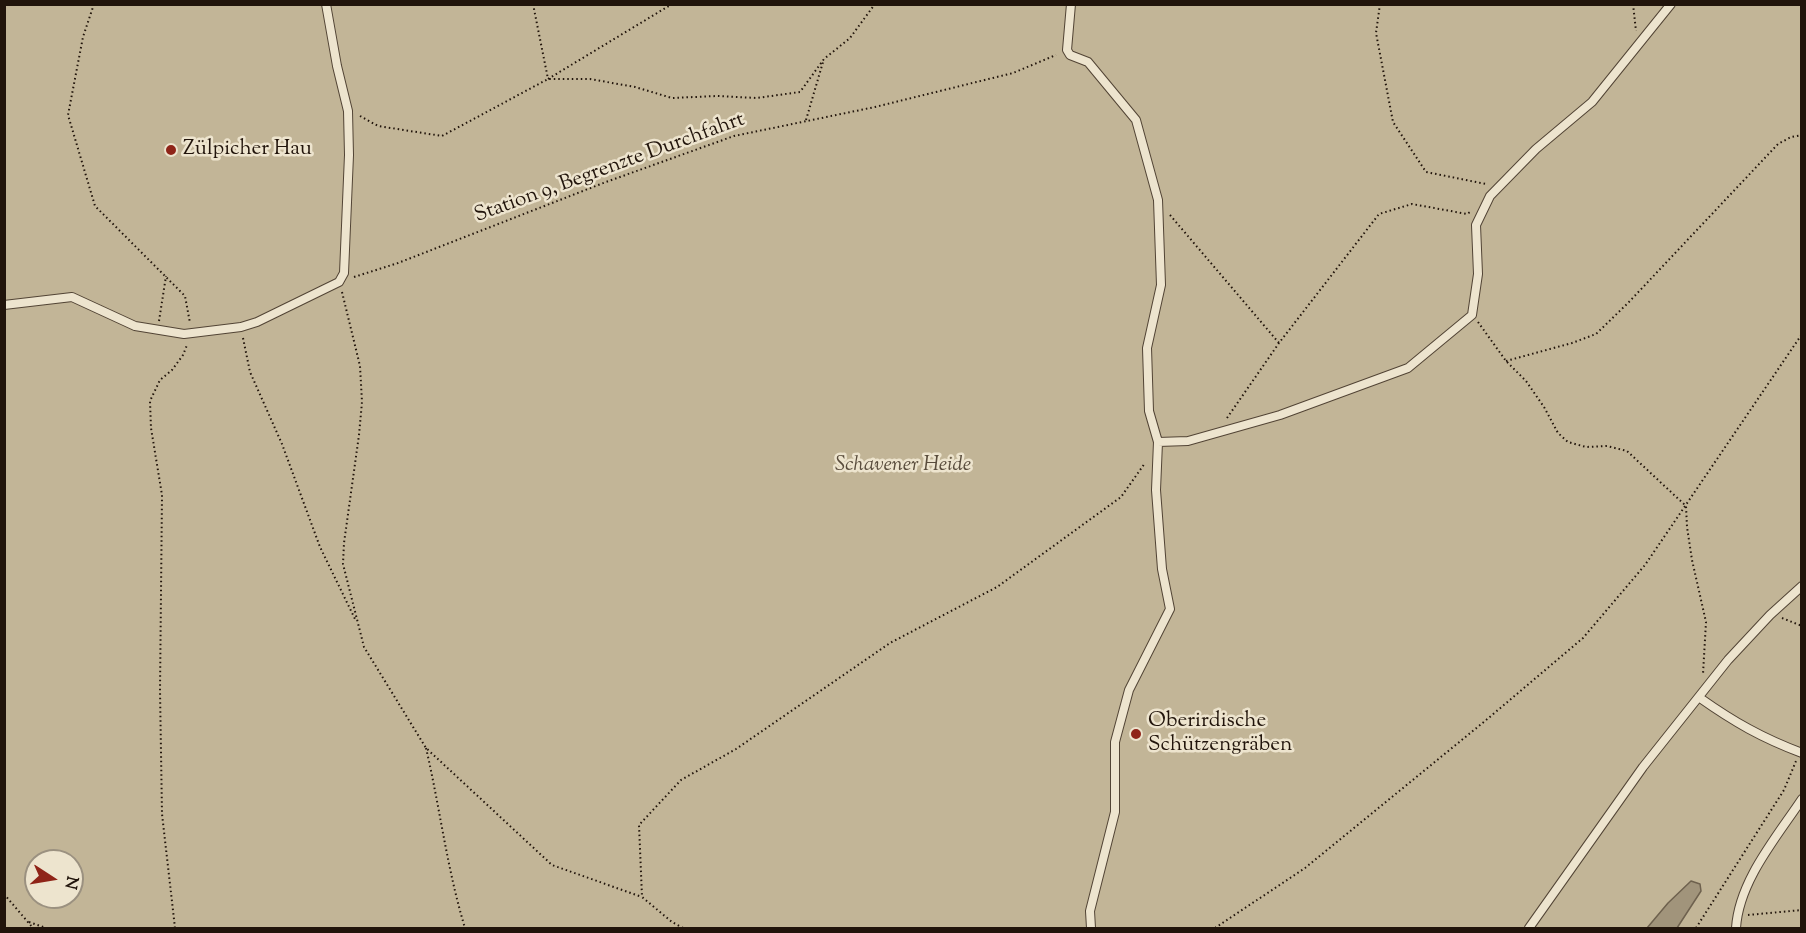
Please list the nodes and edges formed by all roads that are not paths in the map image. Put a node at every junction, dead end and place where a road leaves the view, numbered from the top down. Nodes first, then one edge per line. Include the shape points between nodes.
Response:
1 (326, 4) edge
2 (1071, 4) edge
3 (1671, 4) edge
4 (4, 305) edge
5 (1158, 442) junction
6 (1802, 586) edge
7 (1700, 698) junction
8 (1800, 756) edge
9 (1802, 799) edge
10 (1091, 928) edge
11 (1528, 928) edge
12 (1736, 928) edge

1 - 4 lane via 348,111 344,273 339,282 257,322 184,334 135,326 72,297
2 - 5 lane via 1067,50 1088,62 1136,120 1158,200 1161,285 1147,348 1149,411
3 - 5 lane via 1592,102 1536,149 1490,196 1476,225 1478,274 1472,315 1407,368 1280,415 1188,441
5 - 10 lane via 1156,490 1162,569 1170,609 1129,690 1115,742 1115,812 1090,911
6 - 7 lane via 1728,660
7 - 8 lane
7 - 11 lane via 1643,767
9 - 12 lane via 1756,870 1745,892

